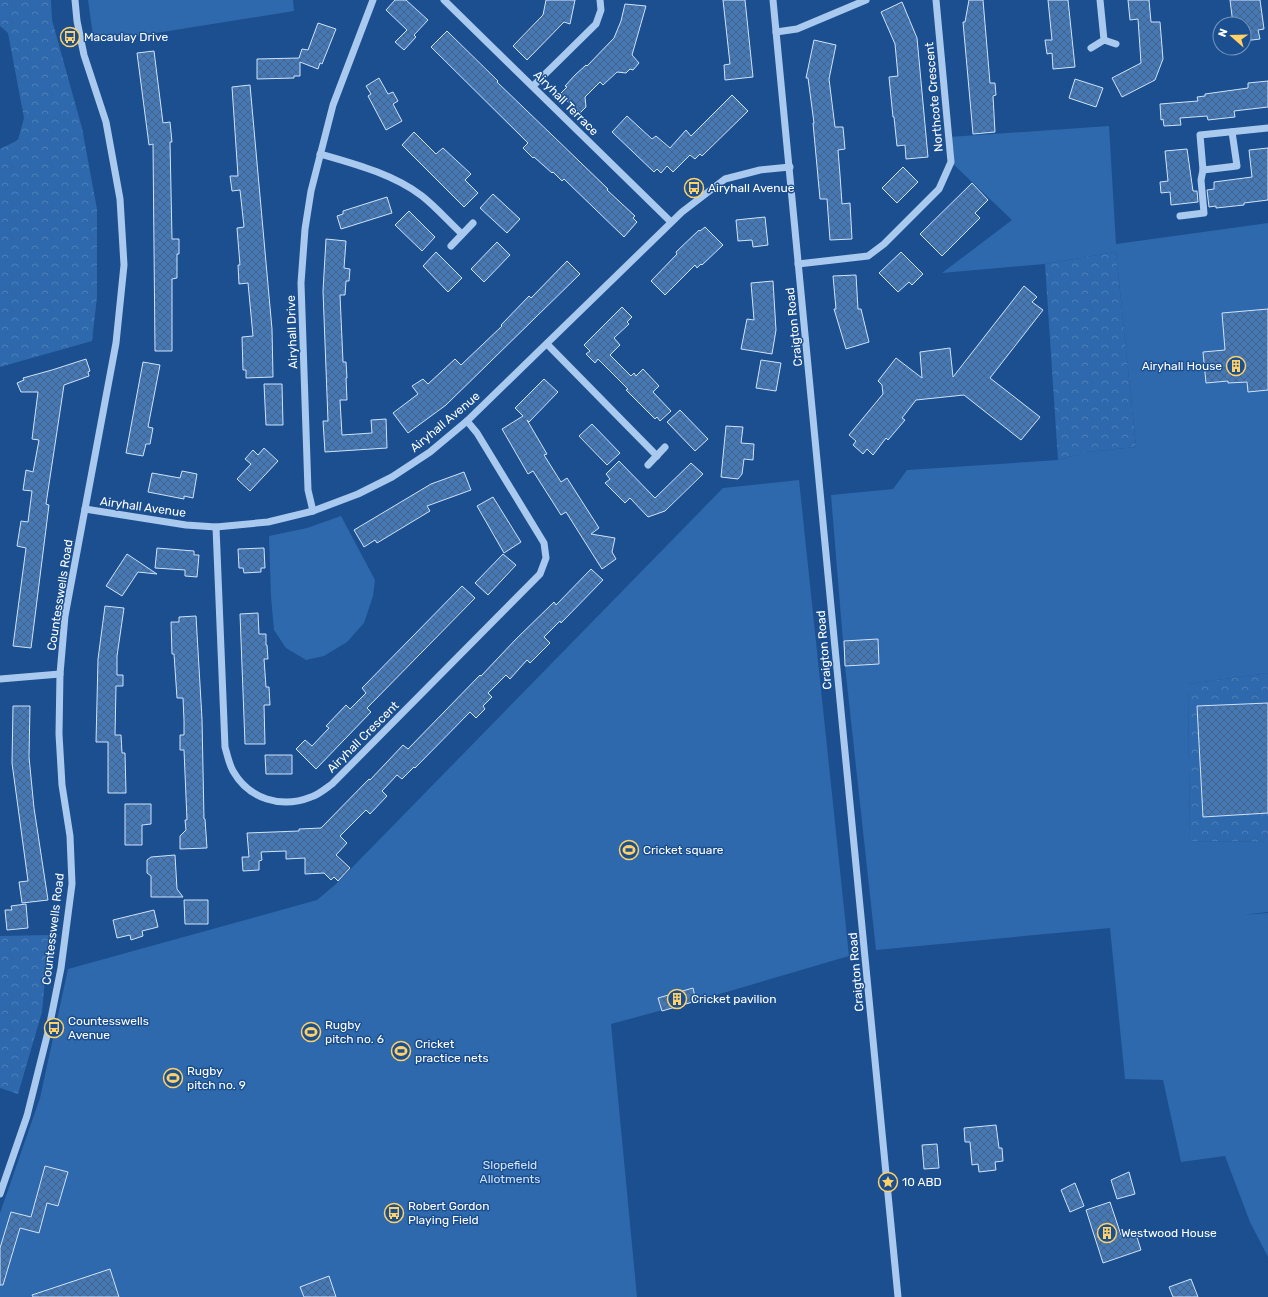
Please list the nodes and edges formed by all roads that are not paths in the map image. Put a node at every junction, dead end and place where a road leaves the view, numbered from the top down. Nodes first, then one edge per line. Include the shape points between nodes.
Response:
1 (75, 0) edge
2 (373, 0) edge
3 (444, 0) edge
4 (600, 0) edge
5 (773, 0) edge
6 (866, 0) edge
7 (936, 0) edge
8 (1100, 0) edge
9 (776, 32) junction
10 (1104, 40) junction
11 (1116, 44) dead end
12 (1091, 48) dead end
13 (533, 86) junction
14 (1268, 128) edge
15 (1232, 132) junction
16 (320, 154) junction
17 (790, 167) junction
18 (1203, 170) junction
19 (1180, 216) dead end
20 (671, 222) junction
21 (473, 223) dead end
22 (462, 234) junction
23 (451, 246) dead end
24 (798, 264) junction
25 (547, 344) junction
26 (467, 421) junction
27 (665, 448) dead end
28 (657, 456) junction
29 (648, 465) dead end
30 (85, 509) junction
31 (313, 511) junction
32 (216, 527) junction
33 (60, 674) junction
34 (0, 679) edge
35 (0, 1194) edge
36 (898, 1297) edge

1 - 30 street, Countesswells Road via 84,55 106,122 120,199 124,265 116,343
2 - 16 street, Airyhall Drive via 333,105
3 - 13 street, Airyhall Terrace
4 - 13 street via 601,10 596,24
5 - 9 street, Craigton Road
6 - 9 street via 797,29
7 - 24 street, Northcote Crescent via 951,162 939,188 884,244 868,256
8 - 10 street
9 - 17 street, Craigton Road
10 - 11 street
10 - 12 street
13 - 20 street, Airyhall Terrace
14 - 15 street
15 - 18 street via 1200,135
15 - 18 street via 1237,166
16 - 22 street via 396,180 422,196
16 - 31 street, Airyhall Drive via 305,229 301,283 308,490
17 - 20 street, Airyhall Avenue via 760,170 725,179
17 - 24 street, Craigton Road
18 - 19 street via 1200,180 1204,213
20 - 25 street, Airyhall Avenue
21 - 22 street
22 - 23 street
24 - 36 street, Craigton Road
25 - 26 street, Airyhall Avenue
25 - 28 street
26 - 31 street, Airyhall Avenue via 430,452 392,477 358,494
26 - 32 street, Airyhall Crescent via 477,432 544,543 546,558 540,574 332,784 312,797 291,803 268,800 248,788 232,770 224,747
27 - 28 street
28 - 29 street
30 - 32 street, Airyhall Avenue
30 - 33 street, Countesswells Road via 65,616
31 - 32 street, Airyhall Avenue via 268,522
33 - 34 street
33 - 35 street, Countesswells Road via 58,734 70,836 72,884 61,968 49,1028 26,1116

